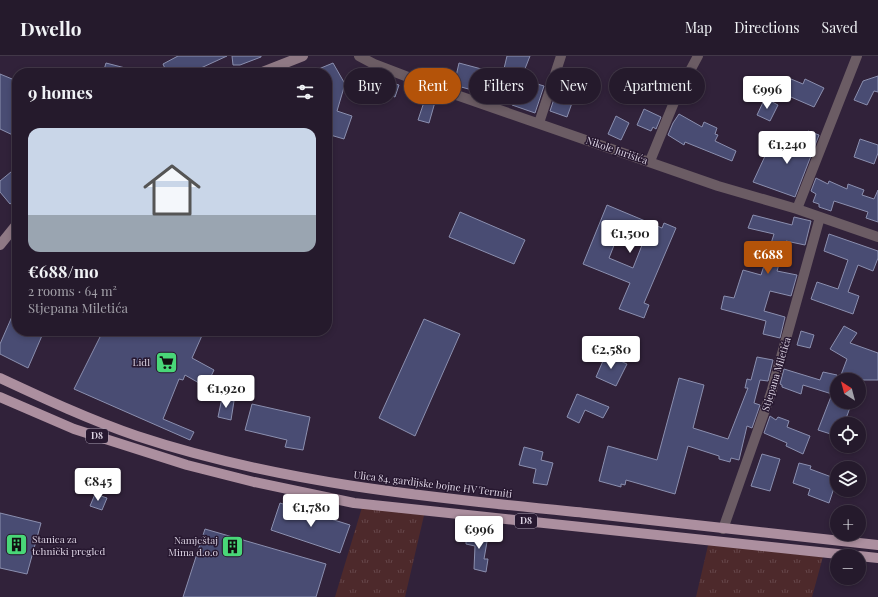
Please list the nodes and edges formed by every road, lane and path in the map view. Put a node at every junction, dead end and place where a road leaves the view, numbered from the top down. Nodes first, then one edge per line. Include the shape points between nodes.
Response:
1 (360, 56) edge
2 (561, 56) edge
3 (698, 56) edge
4 (857, 56) edge
5 (296, 57) edge
6 (271, 68) edge
7 (539, 123) junction
8 (650, 161) junction
9 (796, 208) junction
10 (820, 217) junction
11 (12, 227) edge
12 (12, 230) edge
13 (0, 234) edge
14 (878, 237) edge
15 (0, 245) edge
16 (0, 378) edge
17 (0, 397) edge
18 (723, 529) junction
19 (878, 545) edge
20 (830, 553) edge
21 (866, 557) edge
22 (878, 558) edge

1 - 7 street, Nikole Jurišića via 374,64 442,90
2 - 7 street
3 - 8 street via 677,95
4 - 9 street
5 - 6 main road
7 - 8 street, Nikole Jurišića
8 - 9 street, Nikole Jurišića via 718,186
9 - 10 street, Nikole Jurišića
10 - 14 street, Nikole Jurišića
10 - 18 street, Stjepana Miletića via 771,393
11 - 13 main road
12 - 15 main road
16 - 18 main road, Ulica 84. gardijske bojne HV Termiti / D8 via 66,409 138,436 257,468 426,497
17 - 20 main road, D8 via 74,429 187,465 354,503
18 - 19 main road, Ulica 84. gardijske bojne HV Termiti / D8
21 - 22 main road, D8

